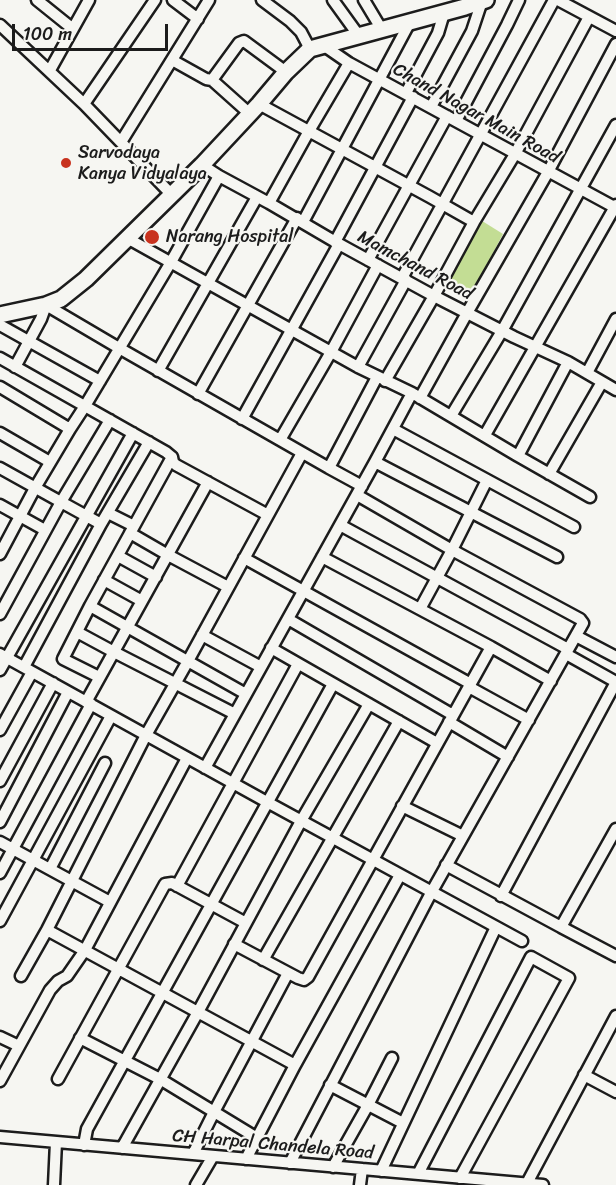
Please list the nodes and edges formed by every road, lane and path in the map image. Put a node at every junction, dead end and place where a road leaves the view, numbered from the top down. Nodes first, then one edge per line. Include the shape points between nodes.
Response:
1 (37, 0) edge
2 (89, 0) edge
3 (155, 0) edge
4 (173, 0) edge
5 (209, 0) edge
6 (262, 0) edge
7 (333, 0) edge
8 (364, 0) edge
9 (519, 0) edge
10 (556, 0) edge
11 (484, 1) edge
12 (448, 8) edge
13 (589, 17) junction
14 (198, 19) junction
15 (410, 22) junction
16 (0, 25) edge
17 (73, 29) junction
18 (382, 30) junction
19 (616, 31) edge
20 (359, 36) junction
21 (616, 44) edge
22 (317, 47) junction
23 (172, 60) junction
24 (349, 63) junction
25 (50, 70) junction
26 (286, 72) junction
27 (212, 80) junction
28 (380, 80) junction
29 (410, 95) junction
30 (84, 104) junction
31 (430, 107) junction
32 (255, 109) junction
33 (452, 119) junction
34 (616, 125) edge
35 (309, 131) junction
36 (481, 135) junction
37 (122, 142) junction
38 (342, 149) junction
39 (515, 154) junction
40 (202, 165) junction
41 (375, 167) junction
42 (548, 172) junction
43 (219, 176) junction
44 (409, 186) junction
45 (581, 189) junction
46 (172, 195) junction
47 (257, 197) junction
48 (269, 203) junction
49 (442, 204) junction
50 (616, 207) edge
51 (300, 220) junction
52 (474, 222) junction
53 (127, 238) junction
54 (337, 243) junction
55 (171, 262) junction
56 (373, 262) junction
57 (404, 279) junction
58 (208, 283) junction
59 (434, 296) junction
60 (46, 305) junction
61 (248, 306) junction
62 (467, 313) junction
63 (0, 315) edge
64 (616, 319) edge
65 (0, 325) edge
66 (291, 330) junction
67 (502, 331) junction
68 (29, 341) junction
69 (536, 347) junction
70 (119, 348) junction
71 (331, 352) junction
72 (0, 358) edge
73 (568, 362) junction
74 (15, 367) junction
75 (358, 367) junction
76 (158, 371) junction
77 (587, 373) junction
78 (381, 379) junction
79 (100, 381) junction
80 (603, 382) junction
81 (0, 387) edge
82 (616, 390) edge
83 (198, 394) junction
84 (416, 396) junction
85 (85, 406) junction
86 (451, 416) junction
87 (242, 419) junction
88 (110, 420) junction
89 (70, 429) junction
90 (393, 429) junction
91 (132, 433) junction
92 (0, 434) edge
93 (485, 435) junction
94 (280, 440) junction
95 (149, 442) junction
96 (302, 453) junction
97 (518, 456) junction
98 (172, 457) junction
99 (50, 462) junction
100 (375, 462) junction
101 (0, 468) edge
102 (329, 468) junction
103 (549, 474) junction
104 (487, 480) junction
105 (208, 482) junction
106 (35, 488) junction
107 (359, 491) junction
108 (590, 497) dead end
109 (61, 502) junction
110 (0, 505) edge
111 (470, 512) junction
112 (108, 513) junction
113 (268, 515) junction
114 (20, 516) junction
115 (86, 516) junction
116 (101, 524) junction
117 (340, 525) junction
118 (574, 527) dead end
119 (45, 530) junction
120 (132, 530) junction
121 (452, 550) junction
122 (0, 554) edge
123 (168, 555) junction
124 (118, 556) junction
125 (322, 557) junction
126 (557, 557) dead end
127 (244, 558) junction
128 (156, 577) junction
129 (436, 578) junction
130 (104, 580) junction
131 (228, 587) junction
132 (304, 590) junction
133 (142, 601) junction
134 (90, 606) junction
135 (420, 609) junction
136 (0, 614) edge
137 (288, 619) junction
138 (128, 627) junction
139 (77, 632) junction
140 (202, 635) junction
141 (576, 636) junction
142 (491, 647) junction
143 (272, 648) junction
144 (114, 652) junction
145 (567, 652) junction
146 (3, 656) edge
147 (616, 657) edge
148 (189, 661) junction
149 (298, 664) junction
150 (261, 667) junction
151 (0, 670) edge
152 (28, 670) junction
153 (99, 677) junction
154 (551, 681) junction
155 (616, 682) edge
156 (53, 683) junction
157 (175, 684) junction
158 (333, 684) junction
159 (470, 685) junction
160 (68, 692) junction
161 (246, 694) junction
162 (88, 703) junction
163 (369, 704) junction
164 (235, 714) junction
165 (111, 716) junction
166 (451, 719) junction
167 (529, 720) junction
168 (399, 721) junction
169 (0, 730) edge
170 (146, 735) junction
171 (437, 743) junction
172 (508, 756) junction
173 (187, 758) junction
174 (105, 763) dead end
175 (205, 768) junction
176 (0, 781) edge
177 (232, 783) junction
178 (267, 802) junction
179 (402, 806) junction
180 (301, 821) junction
181 (0, 822) edge
182 (616, 829) edge
183 (463, 836) junction
184 (332, 838) junction
185 (0, 842) edge
186 (13, 849) junction
187 (32, 860) junction
188 (372, 860) junction
189 (446, 865) junction
190 (50, 869) junction
191 (0, 873) edge
192 (400, 875) junction
193 (71, 881) junction
194 (177, 886) junction
195 (431, 893) junction
196 (501, 896) junction
197 (110, 902) junction
198 (211, 904) junction
199 (0, 921) edge
200 (246, 923) junction
201 (496, 927) junction
202 (561, 927) junction
203 (47, 930) junction
204 (522, 941) dead end
205 (234, 944) junction
206 (84, 950) junction
207 (616, 956) edge
208 (263, 960) junction
209 (118, 968) junction
210 (288, 973) junction
211 (21, 976) dead end
212 (164, 993) junction
213 (198, 1012) junction
214 (616, 1016) edge
215 (0, 1037) edge
216 (80, 1038) junction
217 (252, 1042) junction
218 (19, 1046) junction
219 (392, 1058) dead end
220 (125, 1062) junction
221 (295, 1065) junction
222 (584, 1075) junction
223 (58, 1079) dead end
224 (160, 1079) junction
225 (0, 1081) edge
226 (330, 1085) junction
227 (616, 1092) edge
228 (368, 1105) junction
229 (214, 1112) junction
230 (403, 1123) junction
231 (0, 1137) edge
232 (257, 1138) junction
233 (56, 1142) junction
234 (84, 1145) junction
235 (122, 1148) junction
236 (193, 1154) junction
237 (213, 1156) junction
238 (246, 1159) junction
239 (290, 1163) junction
240 (333, 1167) junction
241 (362, 1169) junction
242 (381, 1171) junction
243 (418, 1174) junction
244 (460, 1178) junction
245 (437, 1180) edge
246 (526, 1184) edge
247 (54, 1185) edge
248 (196, 1185) edge
249 (360, 1185) edge
250 (543, 1185) edge

1 - 17 street
2 - 17 street
3 - 30 street
4 - 14 street
5 - 14 street
6 - 22 street
7 - 20 street
8 - 18 street
9 - 33 street
10 - 13 street
10 - 36 street
11 - 12 street
11 - 31 street
12 - 15 street
12 - 29 street
13 - 19 street
13 - 39 street
14 - 23 street
15 - 18 street
15 - 28 street
16 - 25 street
17 - 25 street
18 - 20 street
20 - 22 street
21 - 42 street
22 - 24 street, Chand Nagar Main Road
22 - 26 street via 304,53
23 - 27 street
23 - 37 street
24 - 28 street, Chand Nagar Main Road
24 - 35 street
25 - 30 street
26 - 27 street via 242,41
26 - 32 street
27 - 32 street
28 - 29 street, Chand Nagar Main Road
28 - 38 street
29 - 31 street, Chand Nagar Main Road
29 - 41 street
30 - 37 street
31 - 33 street, Chand Nagar Main Road
32 - 35 street
32 - 40 street
33 - 36 street, Chand Nagar Main Road
33 - 44 street
34 - 45 street
35 - 38 street
35 - 48 street
36 - 39 street, Chand Nagar Main Road
36 - 49 street
37 - 46 street
38 - 41 street
38 - 51 street
39 - 42 street, Chand Nagar Main Road
39 - 52 street
40 - 43 street, Mamchand Road
40 - 46 street
41 - 44 street
41 - 54 street
42 - 45 street, Chand Nagar Main Road
42 - 62 street
43 - 47 street, Mamchand Road
43 - 55 street
44 - 49 street
44 - 56 street
45 - 50 street, Chand Nagar Main Road
45 - 67 street
46 - 53 street
47 - 48 street, Mamchand Road
47 - 58 street
48 - 51 street, Mamchand Road
49 - 52 street
49 - 57 street
50 - 69 street
51 - 54 street, Mamchand Road
51 - 61 street
52 - 59 street
53 - 55 street
53 - 60 street via 71,291
54 - 56 street, Mamchand Road
54 - 66 street
55 - 58 street
55 - 70 street
56 - 57 street, Mamchand Road
56 - 71 street
57 - 59 street, Mamchand Road
57 - 75 street
58 - 61 street
58 - 76 street
59 - 62 street, Mamchand Road
59 - 78 street
60 - 63 street
60 - 68 street
60 - 70 street
61 - 66 street
61 - 83 street
62 - 67 street, Mamchand Road
62 - 84 street
64 - 77 street
65 - 68 street
66 - 71 street
66 - 87 street
67 - 69 street, Mamchand Road
67 - 86 street
68 - 74 street
68 - 79 street
69 - 73 street, Mamchand Road
69 - 93 street
70 - 76 street
70 - 79 street
71 - 75 street
71 - 94 street
72 - 74 street
73 - 77 street, Mamchand Road
73 - 97 street
74 - 85 street
75 - 78 street
76 - 83 street
77 - 80 street, Mamchand Road
78 - 84 street
78 - 102 street
79 - 85 street
80 - 82 street, Mamchand Road
80 - 103 street
81 - 89 street
83 - 87 street
84 - 86 street
84 - 90 street
85 - 88 street
85 - 89 street
86 - 93 street
87 - 94 street
88 - 91 street
88 - 109 street
89 - 99 street
90 - 100 street
90 - 104 street
91 - 95 street
91 - 115 street
92 - 99 street
93 - 97 street
94 - 96 street
95 - 98 street
95 - 112 street
96 - 102 street
96 - 113 street
97 - 103 street
98 - 105 street via 176,465
98 - 120 street
99 - 106 street
100 - 107 street
100 - 111 street
101 - 106 street
102 - 107 street
103 - 108 street
104 - 111 street
104 - 118 street
105 - 113 street
105 - 123 street
106 - 109 street
106 - 114 street
107 - 117 street
107 - 121 street
109 - 115 street
109 - 119 street
110 - 114 street
111 - 121 street
111 - 126 street
112 - 116 street
112 - 120 street
113 - 127 street
114 - 119 street
114 - 122 street
115 - 116 street
115 - 146 street
116 - 152 street
117 - 125 street
117 - 129 street
119 - 136 street
120 - 123 street
120 - 124 street
121 - 129 street
121 - 141 street via 580,619 582,624
123 - 128 street
123 - 131 street
124 - 128 street
124 - 130 street
125 - 132 street
125 - 135 street
127 - 131 street
127 - 132 street
128 - 133 street
129 - 135 street
129 - 145 street
130 - 133 street
130 - 134 street
131 - 140 street
132 - 137 street
132 - 159 street
133 - 138 street
134 - 138 street
134 - 139 street
135 - 142 street
137 - 143 street
137 - 166 street
138 - 144 street
138 - 148 street
139 - 144 street
139 - 153 street via 63,659
140 - 148 street
140 - 150 street
141 - 145 street
141 - 147 street
142 - 154 street
142 - 159 street
143 - 149 street
143 - 150 street
144 - 153 street
144 - 157 street
145 - 154 street
145 - 155 street
146 - 151 street
146 - 152 street
148 - 157 street
148 - 161 street
149 - 158 street
149 - 177 street
150 - 161 street
152 - 156 street
152 - 169 street
153 - 162 street
154 - 167 street
155 - 196 street
156 - 160 street
156 - 176 street
157 - 164 street
157 - 170 street
158 - 163 street
158 - 178 street
159 - 166 street
159 - 167 street
160 - 162 street
160 - 181 street
161 - 164 street
162 - 165 street
162 - 186 street
163 - 168 street
163 - 180 street
164 - 175 street
165 - 170 street
165 - 187 street
166 - 171 street
166 - 172 street
167 - 172 street
168 - 171 street
168 - 184 street
170 - 173 street
170 - 193 street
171 - 179 street
172 - 183 street
173 - 175 street
173 - 197 street
174 - 190 street
175 - 177 street
177 - 178 street
177 - 194 street
178 - 180 street
178 - 198 street
179 - 183 street
179 - 188 street
180 - 184 street
180 - 200 street
182 - 202 street
183 - 189 street
184 - 188 street
184 - 208 street
185 - 186 street
186 - 187 street
186 - 191 street
187 - 190 street
187 - 199 street
188 - 192 street
188 - 210 street via 308,977 301,980
189 - 195 street
189 - 196 street
190 - 193 street
192 - 195 street
192 - 221 street
193 - 197 street
193 - 203 street
194 - 198 street
194 - 209 street via 165,884
195 - 201 street
195 - 226 street
196 - 202 street
197 - 206 street
198 - 200 street
198 - 212 street
200 - 205 street
201 - 204 street
201 - 230 street
202 - 207 street
203 - 206 street
203 - 211 street
205 - 208 street
205 - 213 street
206 - 209 street
206 - 218 street via 67,976 51,990
208 - 210 street
209 - 212 street
209 - 216 street
210 - 217 street
212 - 213 street
212 - 220 street
213 - 217 street
213 - 224 street
214 - 222 street
215 - 218 street
216 - 220 street
216 - 223 street
217 - 221 street
217 - 229 street
218 - 225 street
219 - 228 street
220 - 224 street
220 - 234 street via 87,1129
221 - 232 street
222 - 227 street
222 - 246 street
224 - 229 street
224 - 235 street
226 - 228 street
226 - 239 street
228 - 230 street
228 - 240 street
229 - 232 street
229 - 236 street
230 - 242 street
231 - 233 street, CH Harpal Chandela Road
232 - 238 street
233 - 234 street, CH Harpal Chandela Road
233 - 247 street
234 - 235 street, CH Harpal Chandela Road
235 - 236 street, CH Harpal Chandela Road
236 - 237 street, CH Harpal Chandela Road
237 - 238 street, CH Harpal Chandela Road
237 - 248 street
238 - 239 street, CH Harpal Chandela Road
239 - 240 street, CH Harpal Chandela Road
240 - 241 street, CH Harpal Chandela Road
241 - 242 street, CH Harpal Chandela Road
241 - 249 street
242 - 243 street, CH Harpal Chandela Road
243 - 244 street via 531,957 569,978
243 - 245 street, CH Harpal Chandela Road
244 - 245 street, CH Harpal Chandela Road
244 - 246 street, CH Harpal Chandela Road
246 - 250 street, CH Harpal Chandela Road

